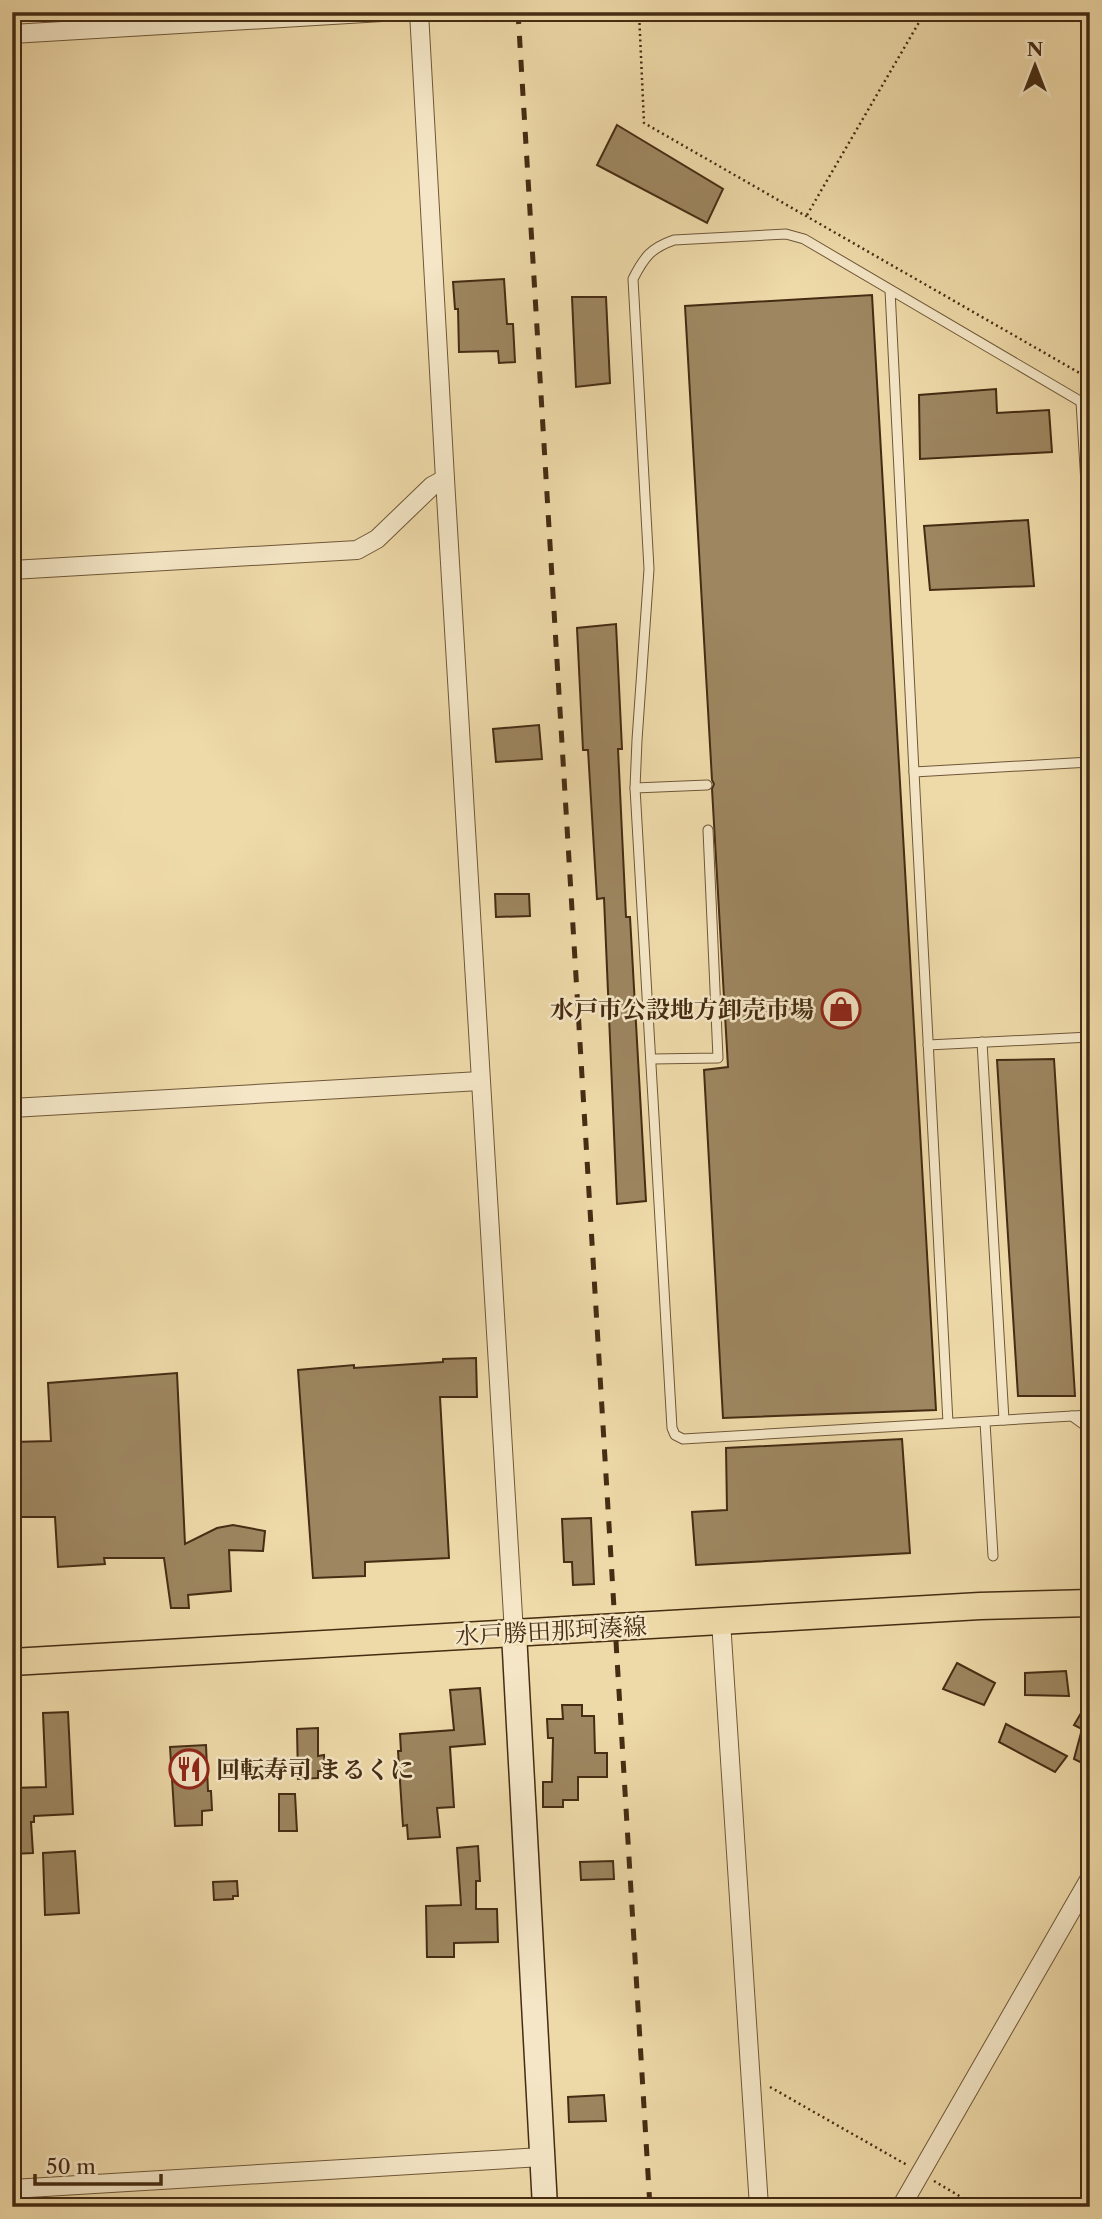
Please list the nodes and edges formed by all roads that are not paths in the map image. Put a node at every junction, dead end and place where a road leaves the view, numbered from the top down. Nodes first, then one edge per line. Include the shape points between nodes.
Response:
1 (382, 12) edge
2 (419, 12) edge
3 (12, 34) edge
4 (890, 290) junction
5 (1086, 404) edge
6 (444, 479) junction
7 (1090, 549) edge
8 (12, 570) edge
9 (1090, 762) edge
10 (914, 772) junction
11 (707, 785) dead end
12 (635, 788) junction
13 (708, 830) dead end
14 (1090, 1037) edge
15 (982, 1042) junction
16 (928, 1045) junction
17 (652, 1059) junction
18 (480, 1081) junction
19 (12, 1108) edge
20 (1090, 1415) edge
21 (1072, 1416) junction
22 (1004, 1420) junction
23 (985, 1422) junction
24 (948, 1423) junction
25 (1090, 1429) edge
26 (993, 1556) dead end
27 (1090, 1603) edge
28 (721, 1621) junction
29 (514, 1633) junction
30 (12, 1662) edge
31 (1090, 1878) edge
32 (542, 2157) junction
33 (12, 2189) edge
34 (545, 2207) edge
35 (759, 2207) edge
36 (901, 2207) edge

1 - 3 street
2 - 6 street
4 - 5 lane
4 - 10 lane
4 - 12 lane via 804,239 786,234 674,240 642,260 633,279 632,298 649,569
5 - 7 lane
6 - 8 street via 377,539 357,550
6 - 18 street
9 - 10 lane
10 - 16 lane
11 - 12 lane
12 - 17 lane
13 - 17 lane via 719,1058
14 - 15 lane
15 - 16 lane
15 - 22 lane
16 - 24 lane
17 - 24 lane via 671,1428 675,1435 683,1439
18 - 19 street
18 - 29 street
20 - 21 lane
21 - 22 lane
21 - 25 lane
22 - 23 lane
23 - 24 lane
23 - 26 lane
27 - 28 main road, 水戸勝田那珂湊線
28 - 29 main road, 水戸勝田那珂湊線
28 - 35 street
29 - 30 main road, 水戸勝田那珂湊線
29 - 32 street
31 - 36 street
32 - 33 street
32 - 34 street

